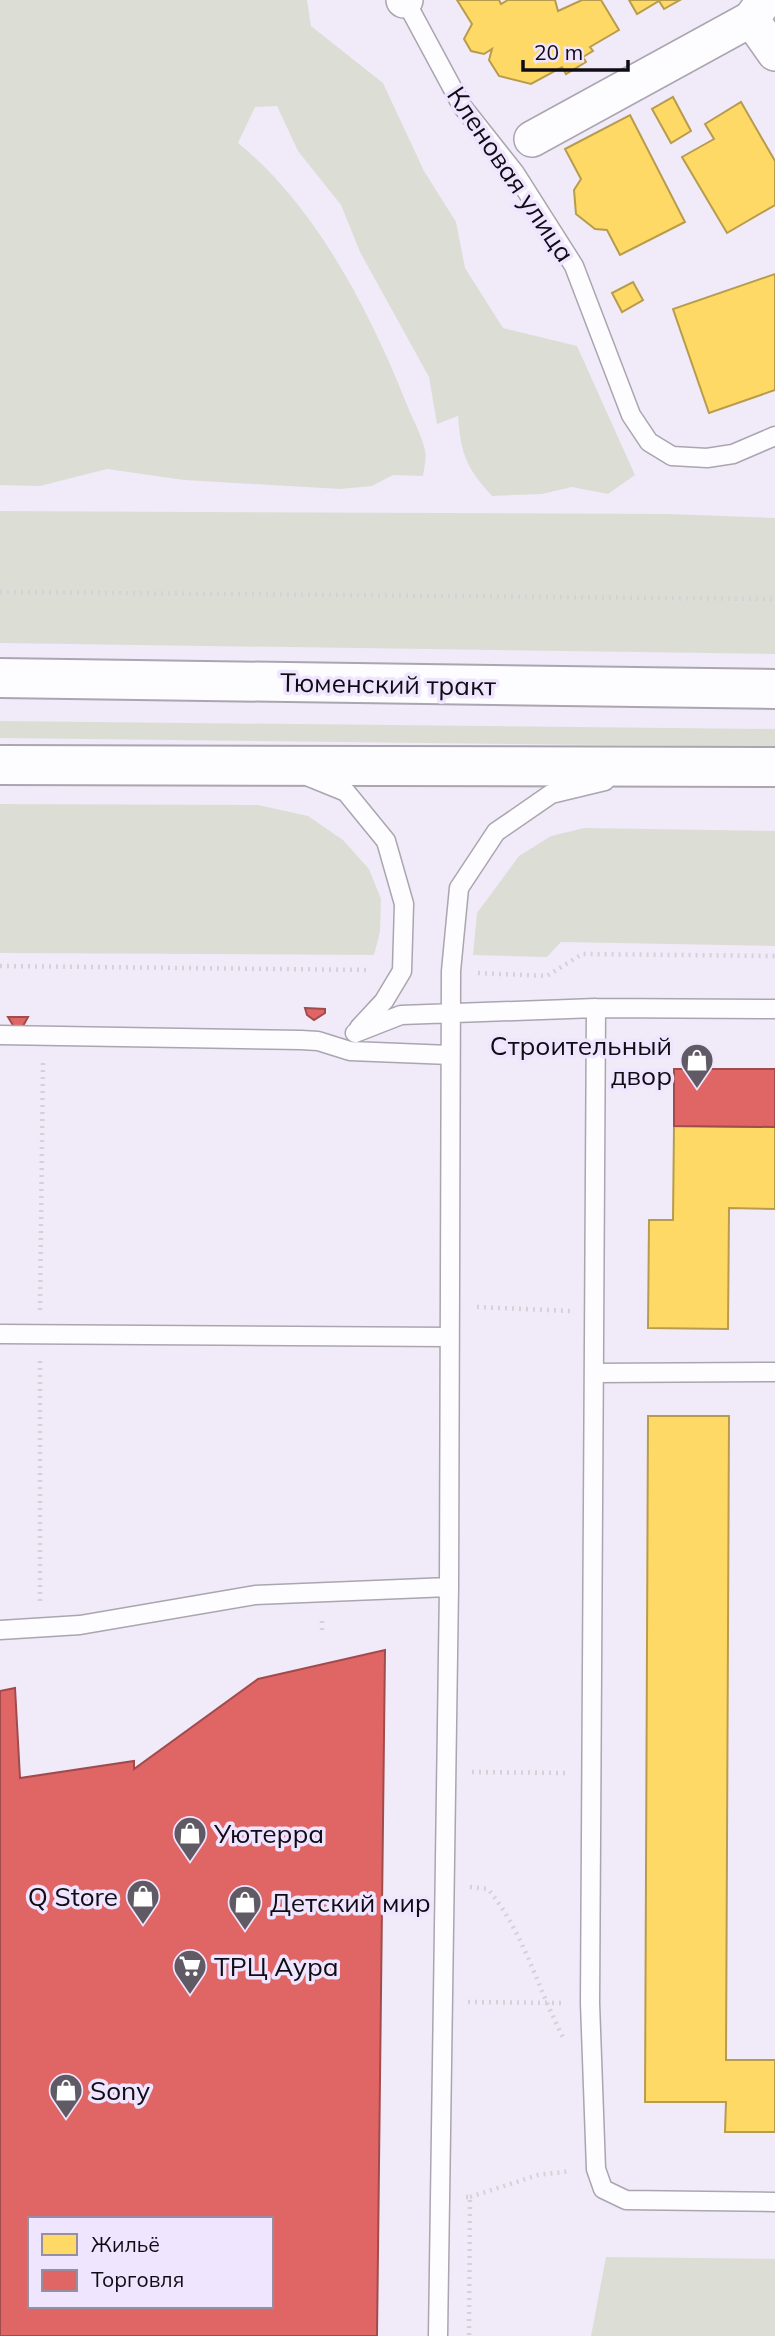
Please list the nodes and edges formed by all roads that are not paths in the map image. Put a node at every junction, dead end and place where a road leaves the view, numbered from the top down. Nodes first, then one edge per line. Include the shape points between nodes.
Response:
1 (405, 0) edge
2 (758, 9) edge
3 (775, 53) edge
4 (532, 139) dead end
5 (775, 436) edge
6 (0, 678) edge
7 (775, 689) edge
8 (0, 765) edge
9 (669, 765) junction
10 (283, 766) junction
11 (775, 766) edge
12 (596, 1008) junction
13 (775, 1009) edge
14 (450, 1013) junction
15 (355, 1032) junction
16 (0, 1035) edge
17 (318, 1041) junction
18 (450, 1055) junction
19 (0, 1334) edge
20 (449, 1337) junction
21 (775, 1372) edge
22 (595, 1373) junction
23 (449, 1587) junction
24 (0, 1630) edge
25 (775, 2202) edge
26 (438, 2336) edge

1 - 5 lane, Кленовая улица via 462,106 515,173 574,266 631,415 649,442 672,456 706,458 733,454
2 - 3 street
2 - 4 street
6 - 7 main road, Тюменский тракт
8 - 10 main road
9 - 10 main road
9 - 11 main road
9 - 14 lane via 551,794 496,832 459,888
10 - 15 lane via 346,792 386,841 404,904 402,971 384,1001
12 - 13 lane
12 - 14 lane
12 - 22 lane
14 - 15 lane via 401,1016
14 - 18 lane
15 - 17 lane
16 - 17 lane
17 - 18 lane via 350,1051
18 - 20 lane
19 - 20 lane
20 - 23 lane
21 - 22 lane
22 - 25 lane via 590,2003 596,2169 603,2189 626,2200
23 - 24 lane via 255,1595 80,1625
23 - 26 lane

